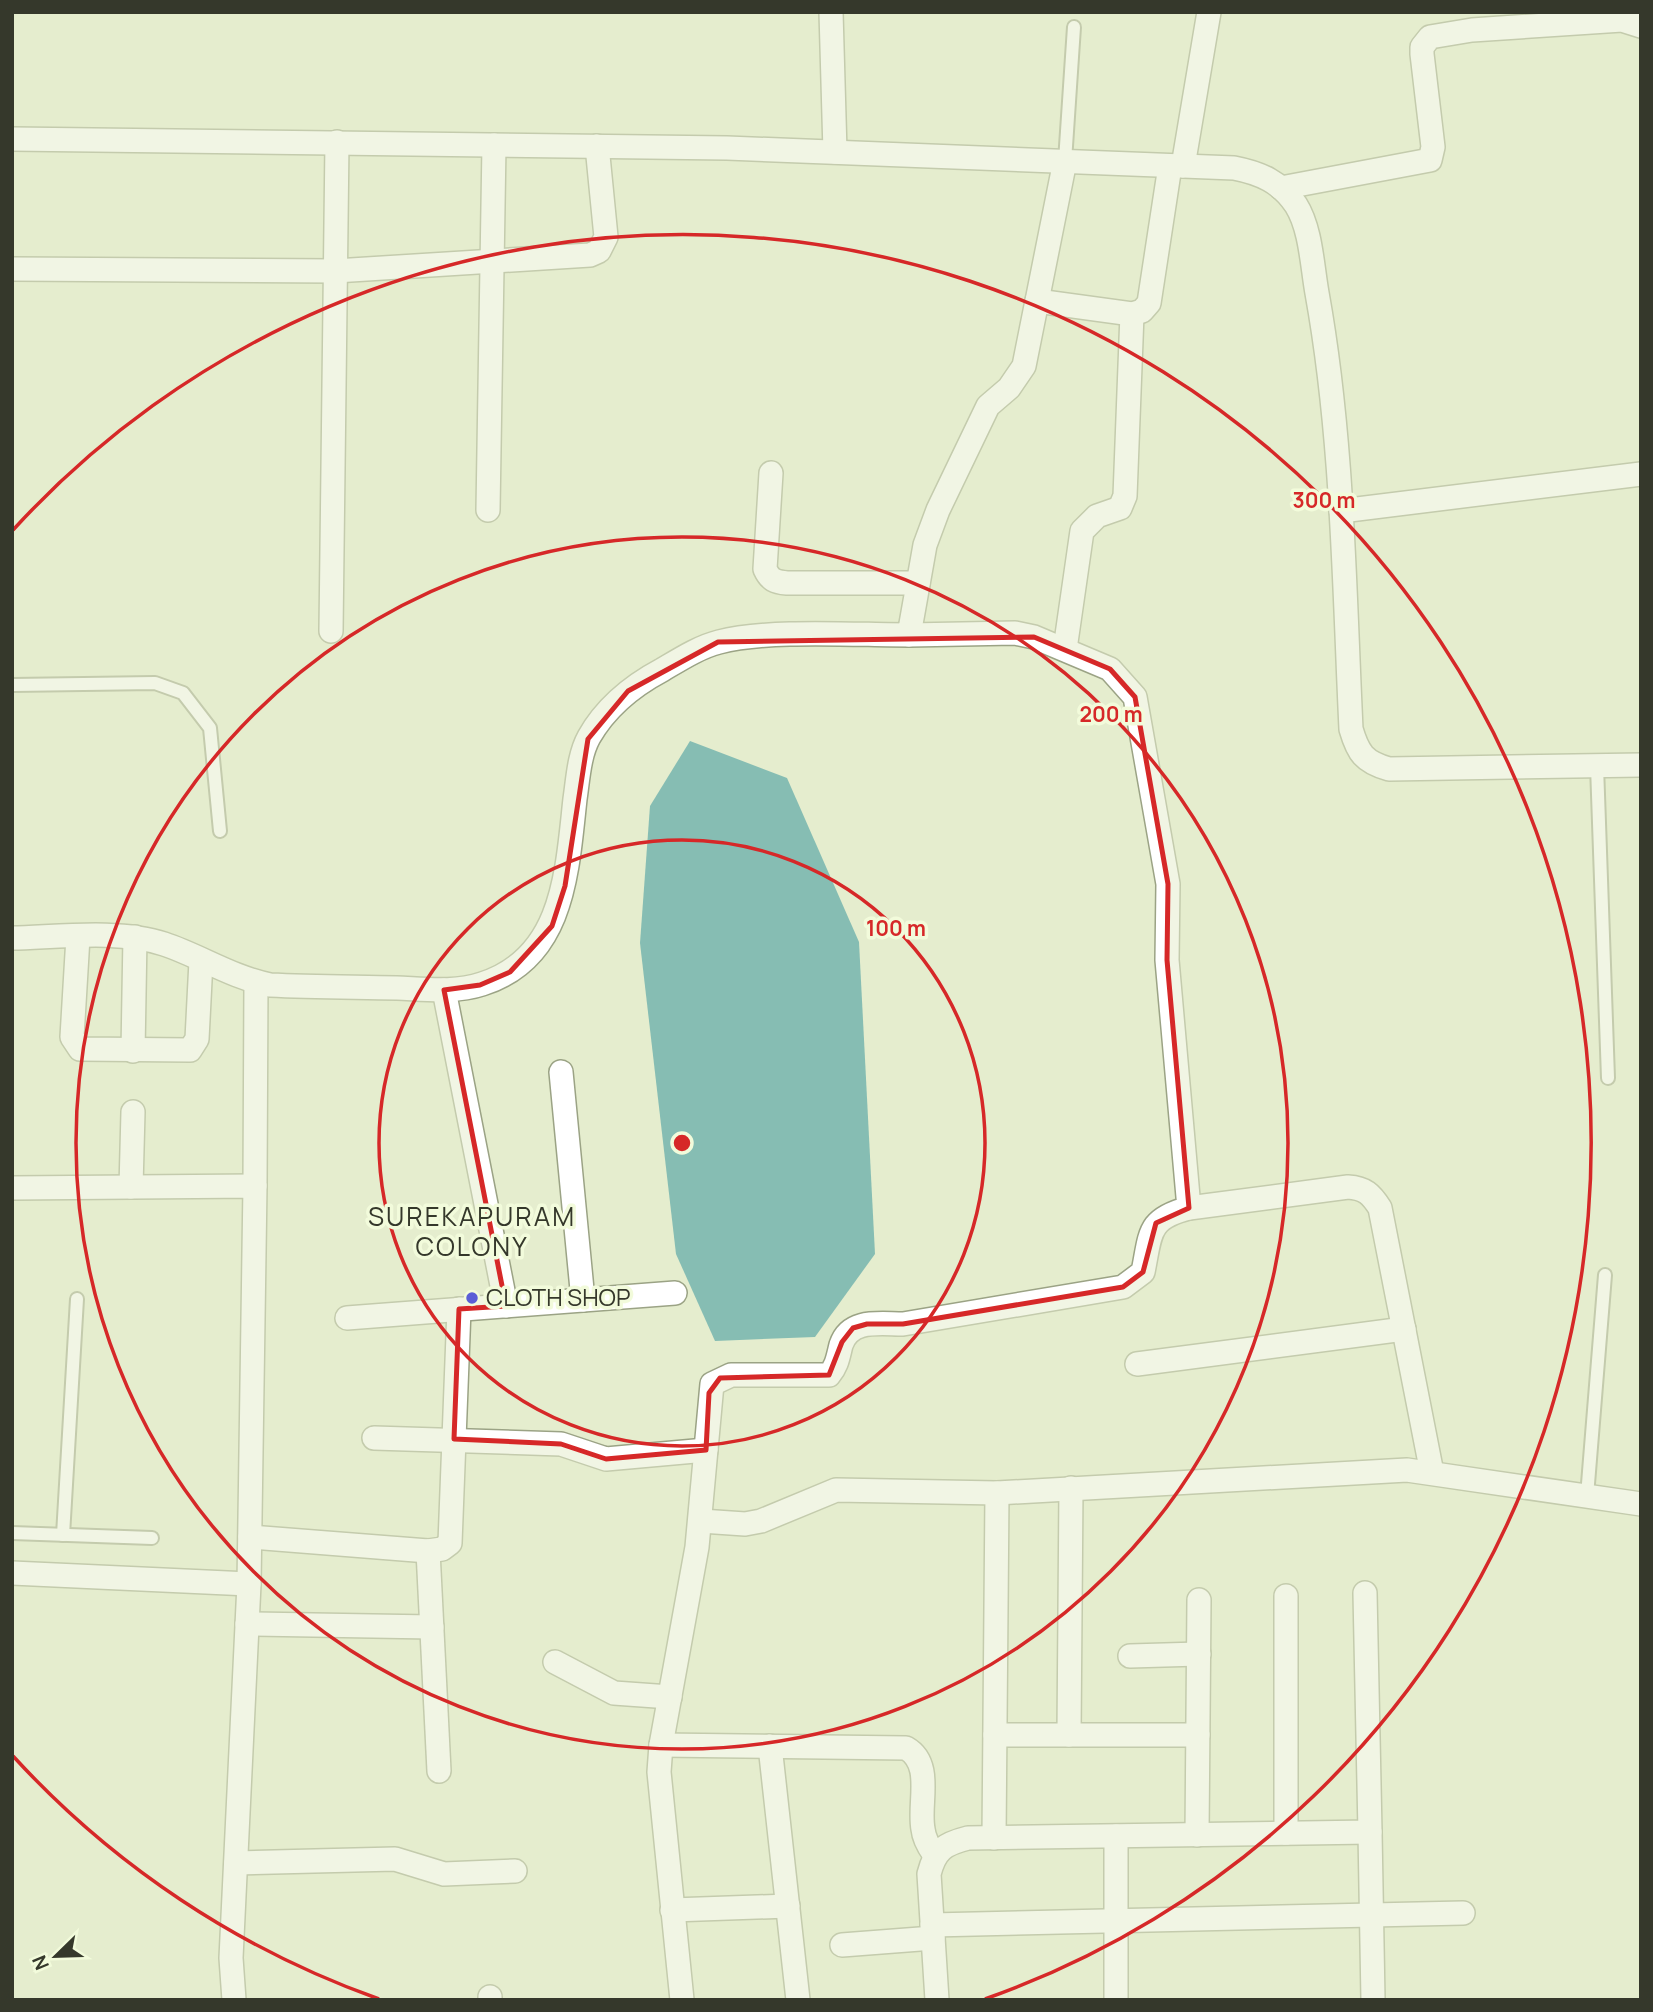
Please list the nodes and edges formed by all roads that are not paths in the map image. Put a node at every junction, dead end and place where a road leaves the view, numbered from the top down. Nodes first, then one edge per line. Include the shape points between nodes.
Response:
1 (831, 12) edge
2 (1209, 12) edge
3 (1641, 26) edge
4 (1074, 27) dead end
5 (12, 139) edge
6 (337, 142) junction
7 (494, 145) junction
8 (597, 146) junction
9 (835, 152) junction
10 (1065, 161) junction
11 (1177, 166) junction
12 (1281, 188) junction
13 (492, 260) junction
14 (12, 269) edge
15 (335, 271) junction
16 (1037, 301) junction
17 (1132, 314) junction
18 (771, 473) dead end
19 (1641, 474) edge
20 (488, 510) dead end
21 (1341, 510) junction
22 (918, 583) junction
23 (331, 631) dead end
24 (909, 635) junction
25 (1065, 649) junction
26 (12, 685) edge
27 (1641, 765) edge
28 (1597, 766) junction
29 (220, 831) dead end
30 (78, 937) junction
31 (135, 937) junction
32 (12, 938) edge
33 (201, 961) junction
34 (256, 982) junction
35 (444, 990) junction
36 (133, 1051) junction
37 (561, 1072) dead end
38 (1608, 1078) dead end
39 (133, 1112) dead end
40 (131, 1186) junction
41 (255, 1186) junction
42 (12, 1188) edge
43 (1189, 1208) junction
44 (1605, 1275) dead end
45 (675, 1293) dead end
46 (77, 1299) dead end
47 (583, 1300) junction
48 (506, 1306) junction
49 (459, 1309) junction
50 (346, 1318) dead end
51 (1404, 1329) junction
52 (1137, 1364) dead end
53 (374, 1438) dead end
54 (454, 1439) junction
55 (706, 1450) junction
56 (1432, 1473) junction
57 (1071, 1489) junction
58 (996, 1493) junction
59 (1587, 1496) junction
60 (1641, 1504) edge
61 (701, 1521) junction
62 (12, 1533) edge
63 (63, 1535) junction
64 (250, 1537) junction
65 (152, 1538) dead end
66 (428, 1551) junction
67 (12, 1573) edge
68 (249, 1584) junction
69 (1365, 1593) dead end
70 (1286, 1596) dead end
71 (1199, 1600) dead end
72 (247, 1624) junction
73 (432, 1627) junction
74 (1199, 1654) junction
75 (1130, 1656) dead end
76 (555, 1662) dead end
77 (670, 1697) junction
78 (995, 1735) junction
79 (1069, 1735) junction
80 (1198, 1735) junction
81 (661, 1745) junction
82 (770, 1746) junction
83 (439, 1771) dead end
84 (1370, 1832) junction
85 (1286, 1833) junction
86 (1197, 1835) junction
87 (1116, 1836) junction
88 (994, 1838) junction
89 (934, 1854) junction
90 (236, 1863) junction
91 (515, 1871) dead end
92 (788, 1906) junction
93 (672, 1910) junction
94 (1463, 1913) dead end
95 (1372, 1915) junction
96 (1116, 1921) junction
97 (933, 1932) junction
98 (842, 1945) dead end
99 (234, 2000) edge
100 (682, 2000) edge
101 (798, 2000) edge
102 (937, 2000) edge
103 (1116, 2000) edge
104 (1373, 2000) edge

1 - 9 street
2 - 11 street
3 - 12 street via 1622,20 1430,37 1422,54 1433,147 1430,160
4 - 10 lane
5 - 6 street
6 - 7 street
6 - 15 street
7 - 8 street
7 - 13 street
8 - 9 street
8 - 13 street via 606,237 599,251
9 - 10 street
10 - 11 street
10 - 16 street
11 - 12 street via 1260,173
11 - 17 street via 1149,303
12 - 21 street via 1297,206 1307,236 1332,375
13 - 15 street
13 - 20 street
14 - 15 street
15 - 23 street
16 - 17 street
16 - 22 street via 1024,366 981,419 931,527
17 - 25 street via 1125,496 1119,508 1097,516 1082,531
18 - 22 street via 768,577 787,583
19 - 21 street
21 - 28 street via 1350,729 1358,753 1370,764 1389,769
22 - 24 street
24 - 25 street via 1015,633
24 - 35 street via 757,636 718,642 628,691 607,710 588,739 579,770 565,886 552,926 510,972 480,985
25 - 43 street via 1110,669 1135,697 1168,884 1167,960
26 - 29 lane via 155,683 183,693 210,728
27 - 28 street
28 - 38 lane
30 - 31 street
30 - 32 street
30 - 36 street via 75,1044 96,1051
31 - 33 street via 165,944
31 - 36 street
33 - 34 street
33 - 36 street via 195,1046 182,1052
34 - 35 street
34 - 41 street
35 - 48 street
37 - 47 street
39 - 40 street
40 - 41 street
40 - 42 street
41 - 64 street
43 - 51 street via 1362,1188 1380,1208
43 - 55 street via 1166,1214 1156,1223 1143,1272 1123,1287 903,1324 853,1328 829,1375 720,1378 709,1393
44 - 59 lane
45 - 47 street
46 - 63 lane
47 - 48 street
48 - 49 street
49 - 50 street
49 - 54 street
51 - 52 street
51 - 56 street
53 - 54 street
54 - 55 street via 561,1444 606,1459
54 - 66 street via 450,1543
55 - 61 street
56 - 57 street via 1363,1470
56 - 59 street
57 - 58 street
57 - 79 street
58 - 61 street via 836,1490 761,1521
58 - 78 street
59 - 60 street
61 - 77 street
62 - 63 lane
63 - 65 lane
64 - 66 street
64 - 68 street
66 - 73 street
67 - 68 street
68 - 72 street
69 - 84 street
70 - 85 street
71 - 74 street
72 - 73 street
72 - 90 street
73 - 83 street
74 - 75 street
74 - 80 street
76 - 77 street via 614,1693
77 - 81 street
78 - 79 street
78 - 88 street
79 - 80 street
80 - 86 street
81 - 82 street
81 - 93 street via 661,1811
82 - 89 street via 906,1748 917,1754 922,1768 922,1829
82 - 92 street
84 - 85 street
84 - 95 street
85 - 86 street
86 - 87 street
87 - 88 street
87 - 96 street
88 - 89 street via 946,1843
89 - 97 street via 929,1874
90 - 91 street via 395,1859 444,1874
90 - 99 street via 231,1958
92 - 93 street
92 - 101 street
93 - 100 street
94 - 95 street
95 - 96 street
95 - 104 street
96 - 97 street
96 - 103 street
97 - 98 street
97 - 102 street

